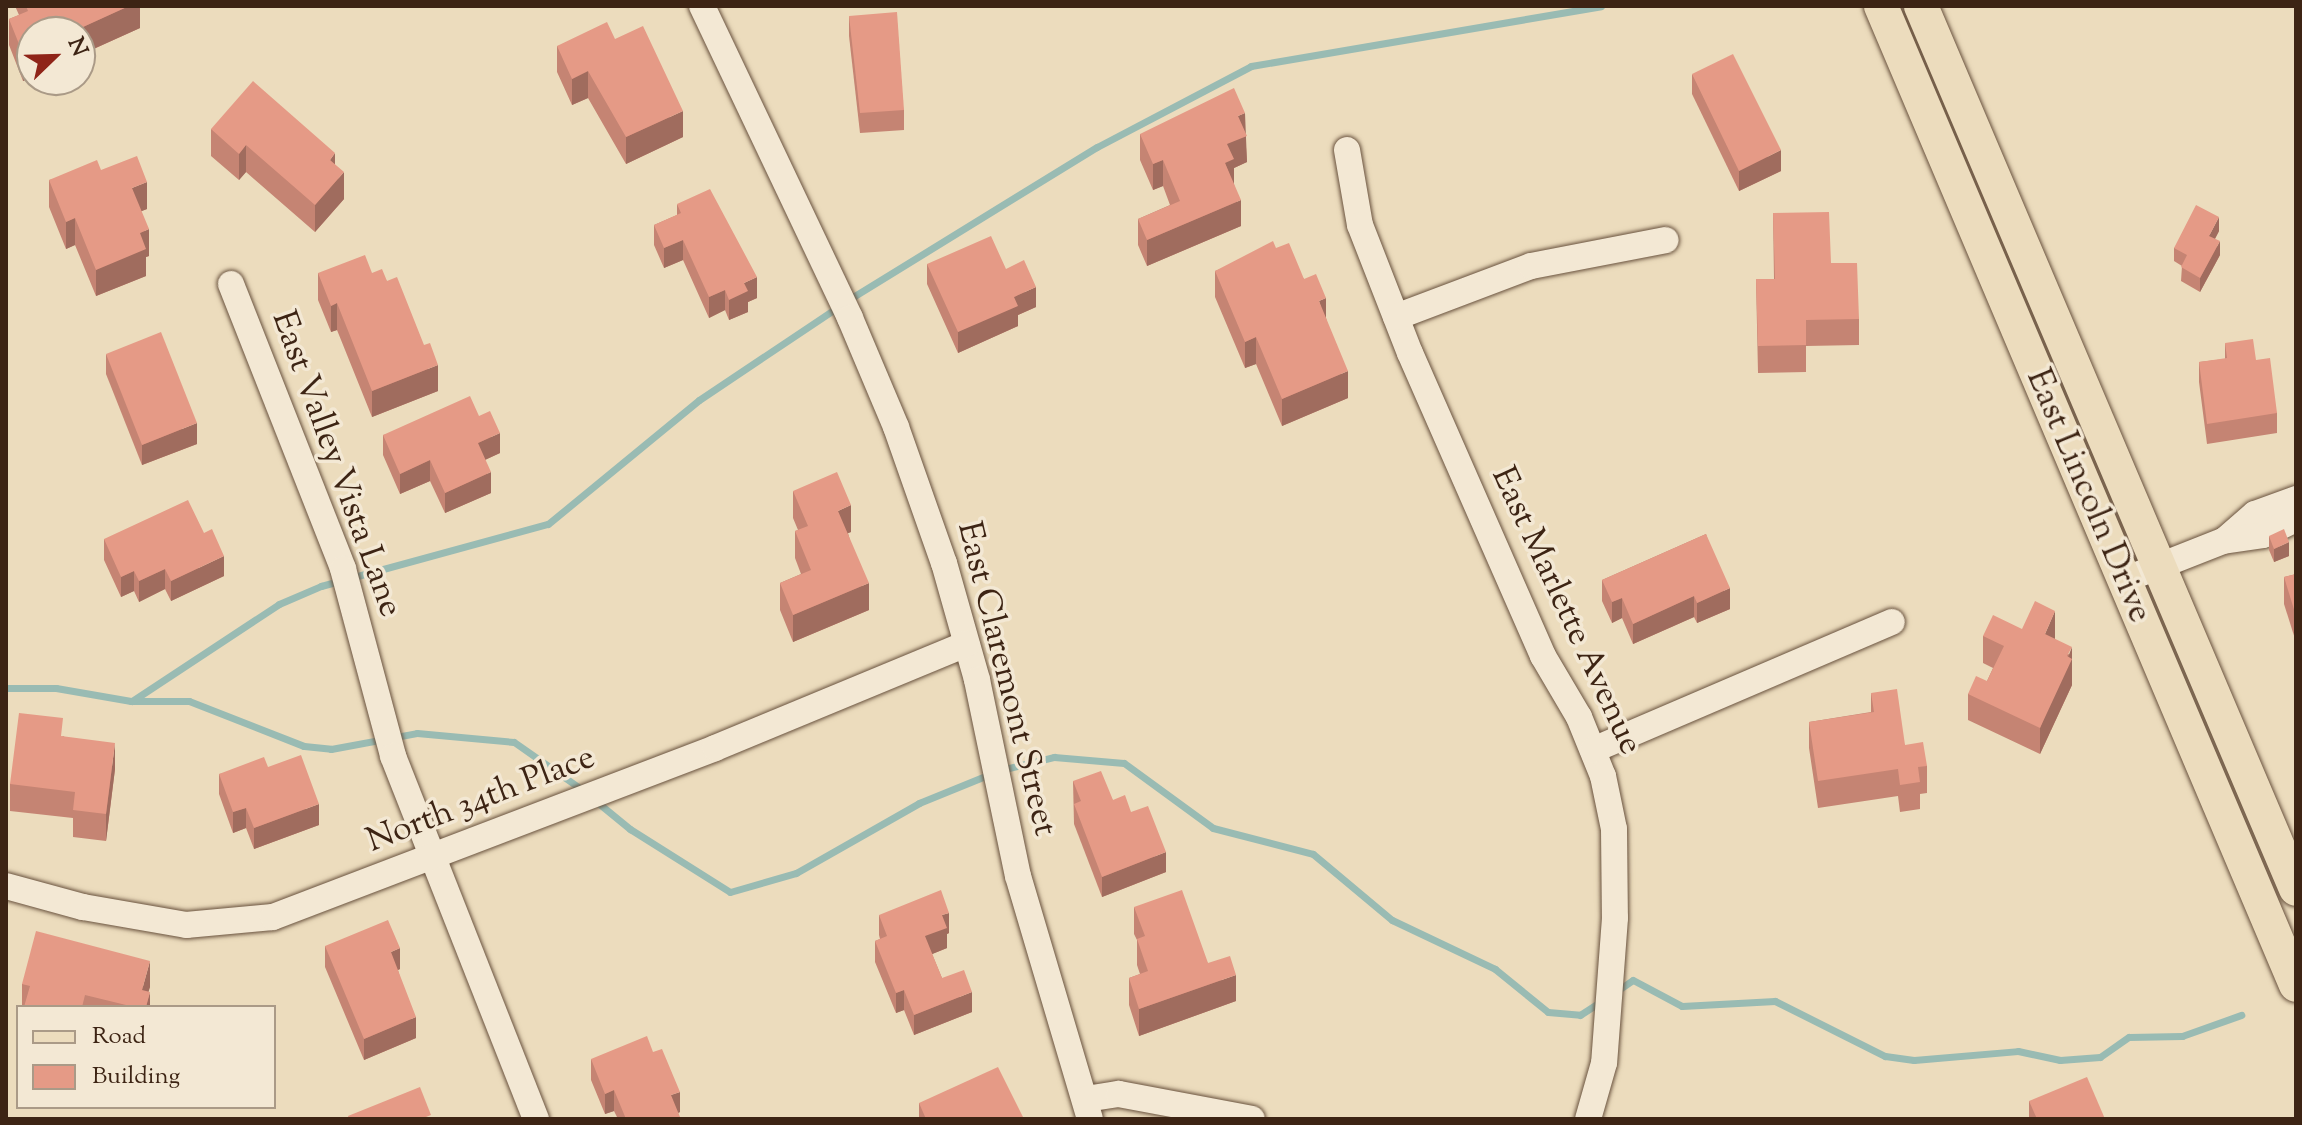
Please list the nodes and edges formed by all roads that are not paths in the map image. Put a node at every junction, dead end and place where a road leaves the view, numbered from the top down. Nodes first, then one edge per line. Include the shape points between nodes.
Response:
1 (702, 6) edge
2 (1881, 6) edge
3 (1921, 6) edge
4 (1347, 150) dead end
5 (1666, 240) dead end
6 (231, 284) dead end
7 (1396, 317) junction
8 (2296, 499) edge
9 (2296, 519) edge
10 (2223, 541) junction
11 (2159, 567) junction
12 (2124, 580) junction
13 (1892, 622) dead end
14 (966, 644) junction
15 (1593, 750) junction
16 (433, 855) junction
17 (6, 886) edge
18 (2296, 889) edge
19 (2296, 985) edge
20 (1088, 1109) edge
21 (536, 1119) edge
22 (1252, 1119) edge
23 (1588, 1119) edge

1 - 14 street, East Claremont Street via 850,318 907,457
2 - 12 main road, East Lincoln Drive
3 - 11 main road, East Lincoln Drive
4 - 7 street, East Marlette Avenue via 1360,225
5 - 7 street via 1531,266
6 - 16 street, East Valley Vista Lane via 343,569 382,722
7 - 15 street, East Marlette Avenue via 1543,656
8 - 10 street via 2255,514
9 - 10 street via 2263,535
10 - 11 street
11 - 12 street
11 - 18 main road, East Lincoln Drive
12 - 19 main road, East Lincoln Drive
13 - 15 street
14 - 16 street, North 34th Place via 715,748
14 - 20 street, East Claremont Street via 1018,876
15 - 23 street, East Marlette Avenue via 1614,829 1604,1063
16 - 17 street, North 34th Place via 320,902 231,924 140,918
16 - 21 street, East Valley Vista Lane
20 - 22 street via 1119,1094

